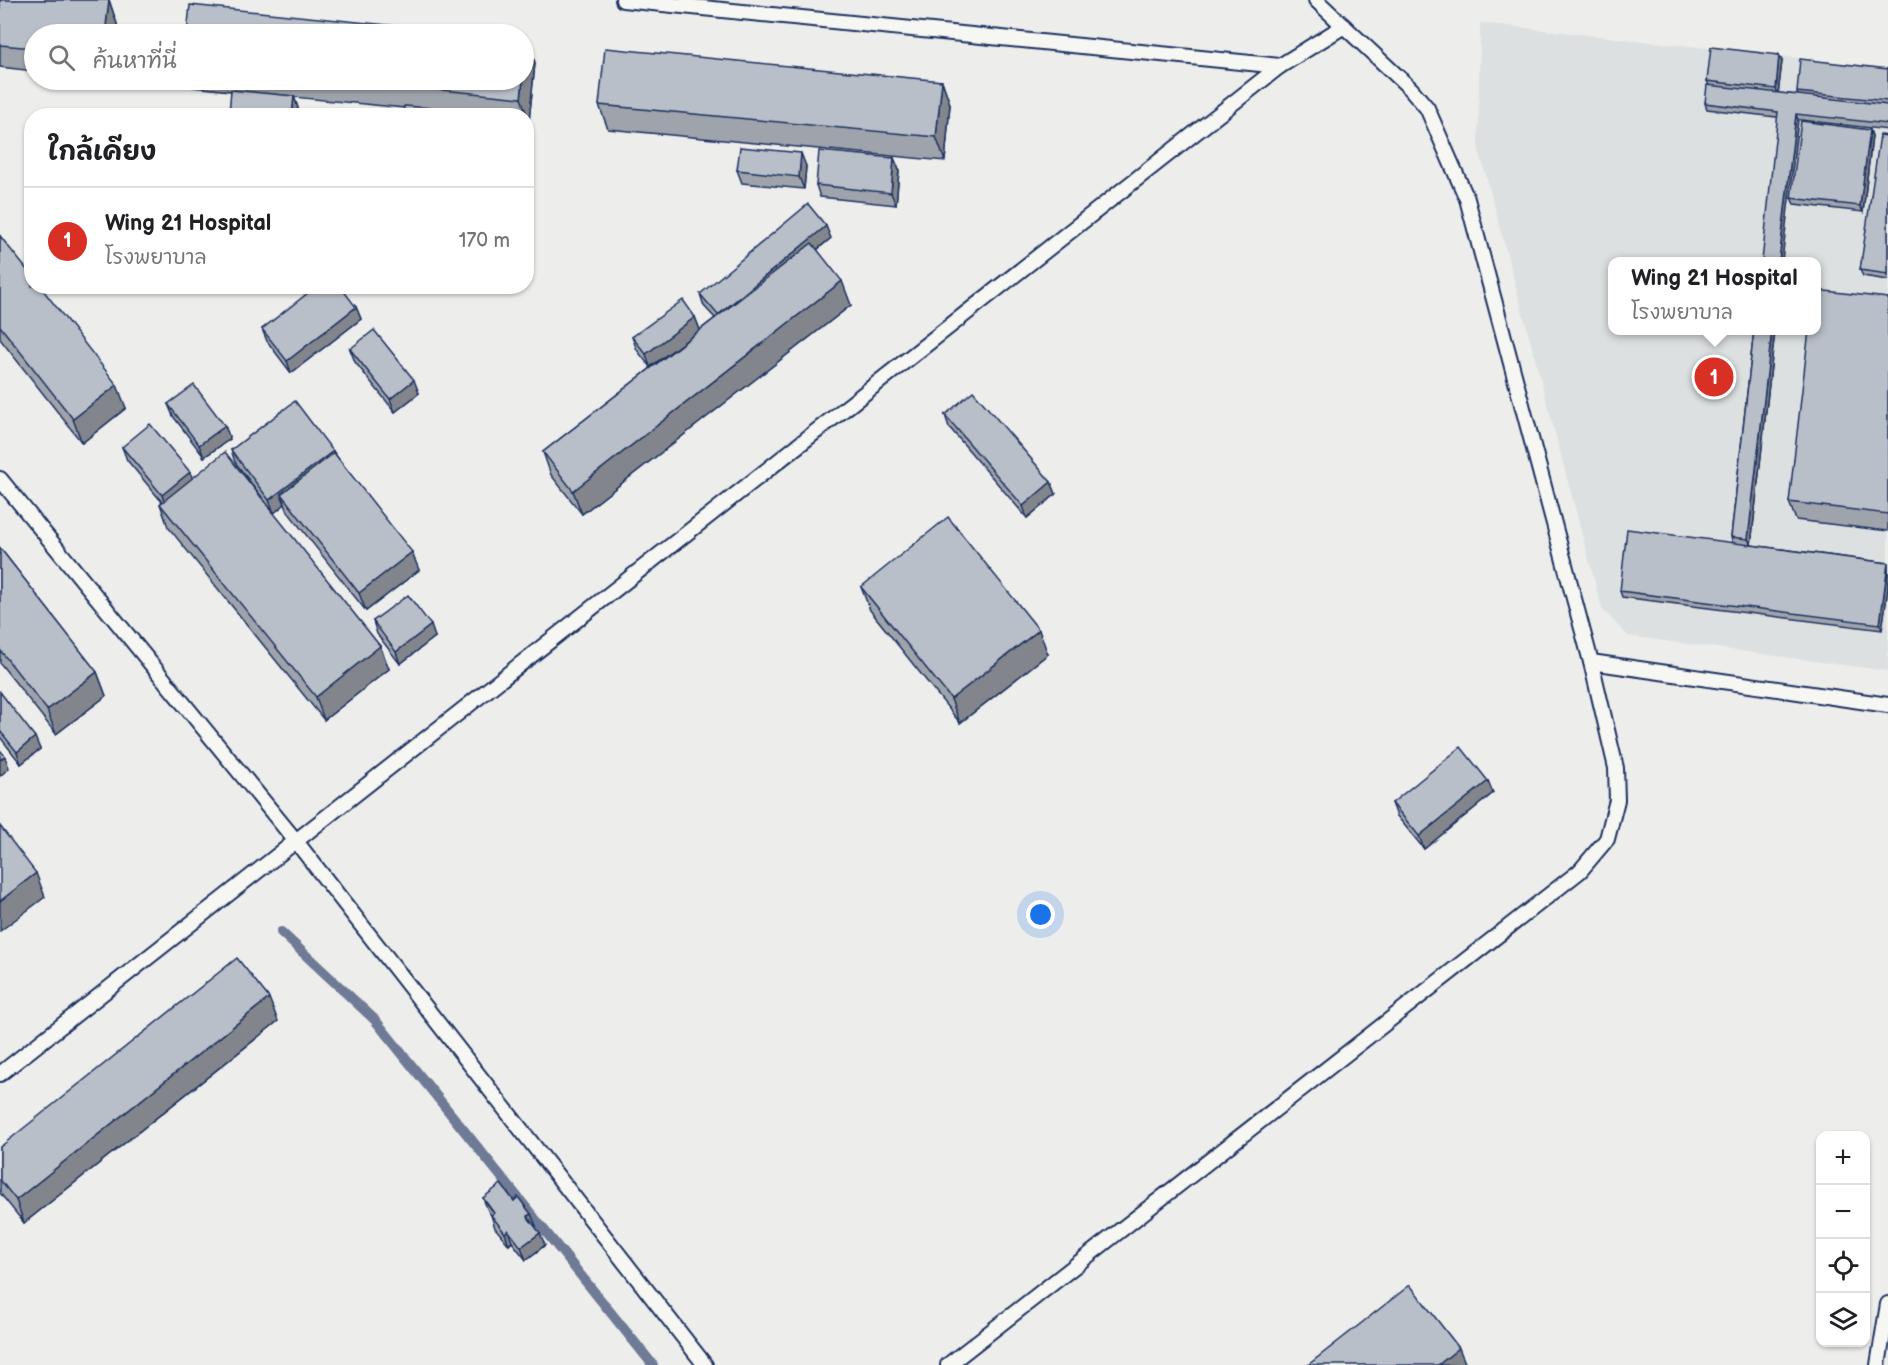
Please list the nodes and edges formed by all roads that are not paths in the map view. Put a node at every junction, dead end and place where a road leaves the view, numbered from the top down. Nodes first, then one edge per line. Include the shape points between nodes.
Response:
1 (623, 0) edge
2 (1316, 0) edge
3 (1344, 26) junction
4 (1280, 66) junction
5 (0, 479) edge
6 (1591, 662) junction
7 (1888, 705) edge
8 (295, 840) junction
9 (0, 1074) edge
10 (1888, 1304) edge
11 (705, 1365) edge
12 (948, 1365) edge
13 (1878, 1365) edge

1 - 4 lane
2 - 3 lane
3 - 4 lane
3 - 6 lane via 1427,108 1467,199
4 - 8 lane
5 - 8 lane
6 - 7 lane
6 - 12 lane via 1616,768 1617,800 1607,839 1580,871
8 - 9 lane
8 - 11 lane
10 - 13 lane

